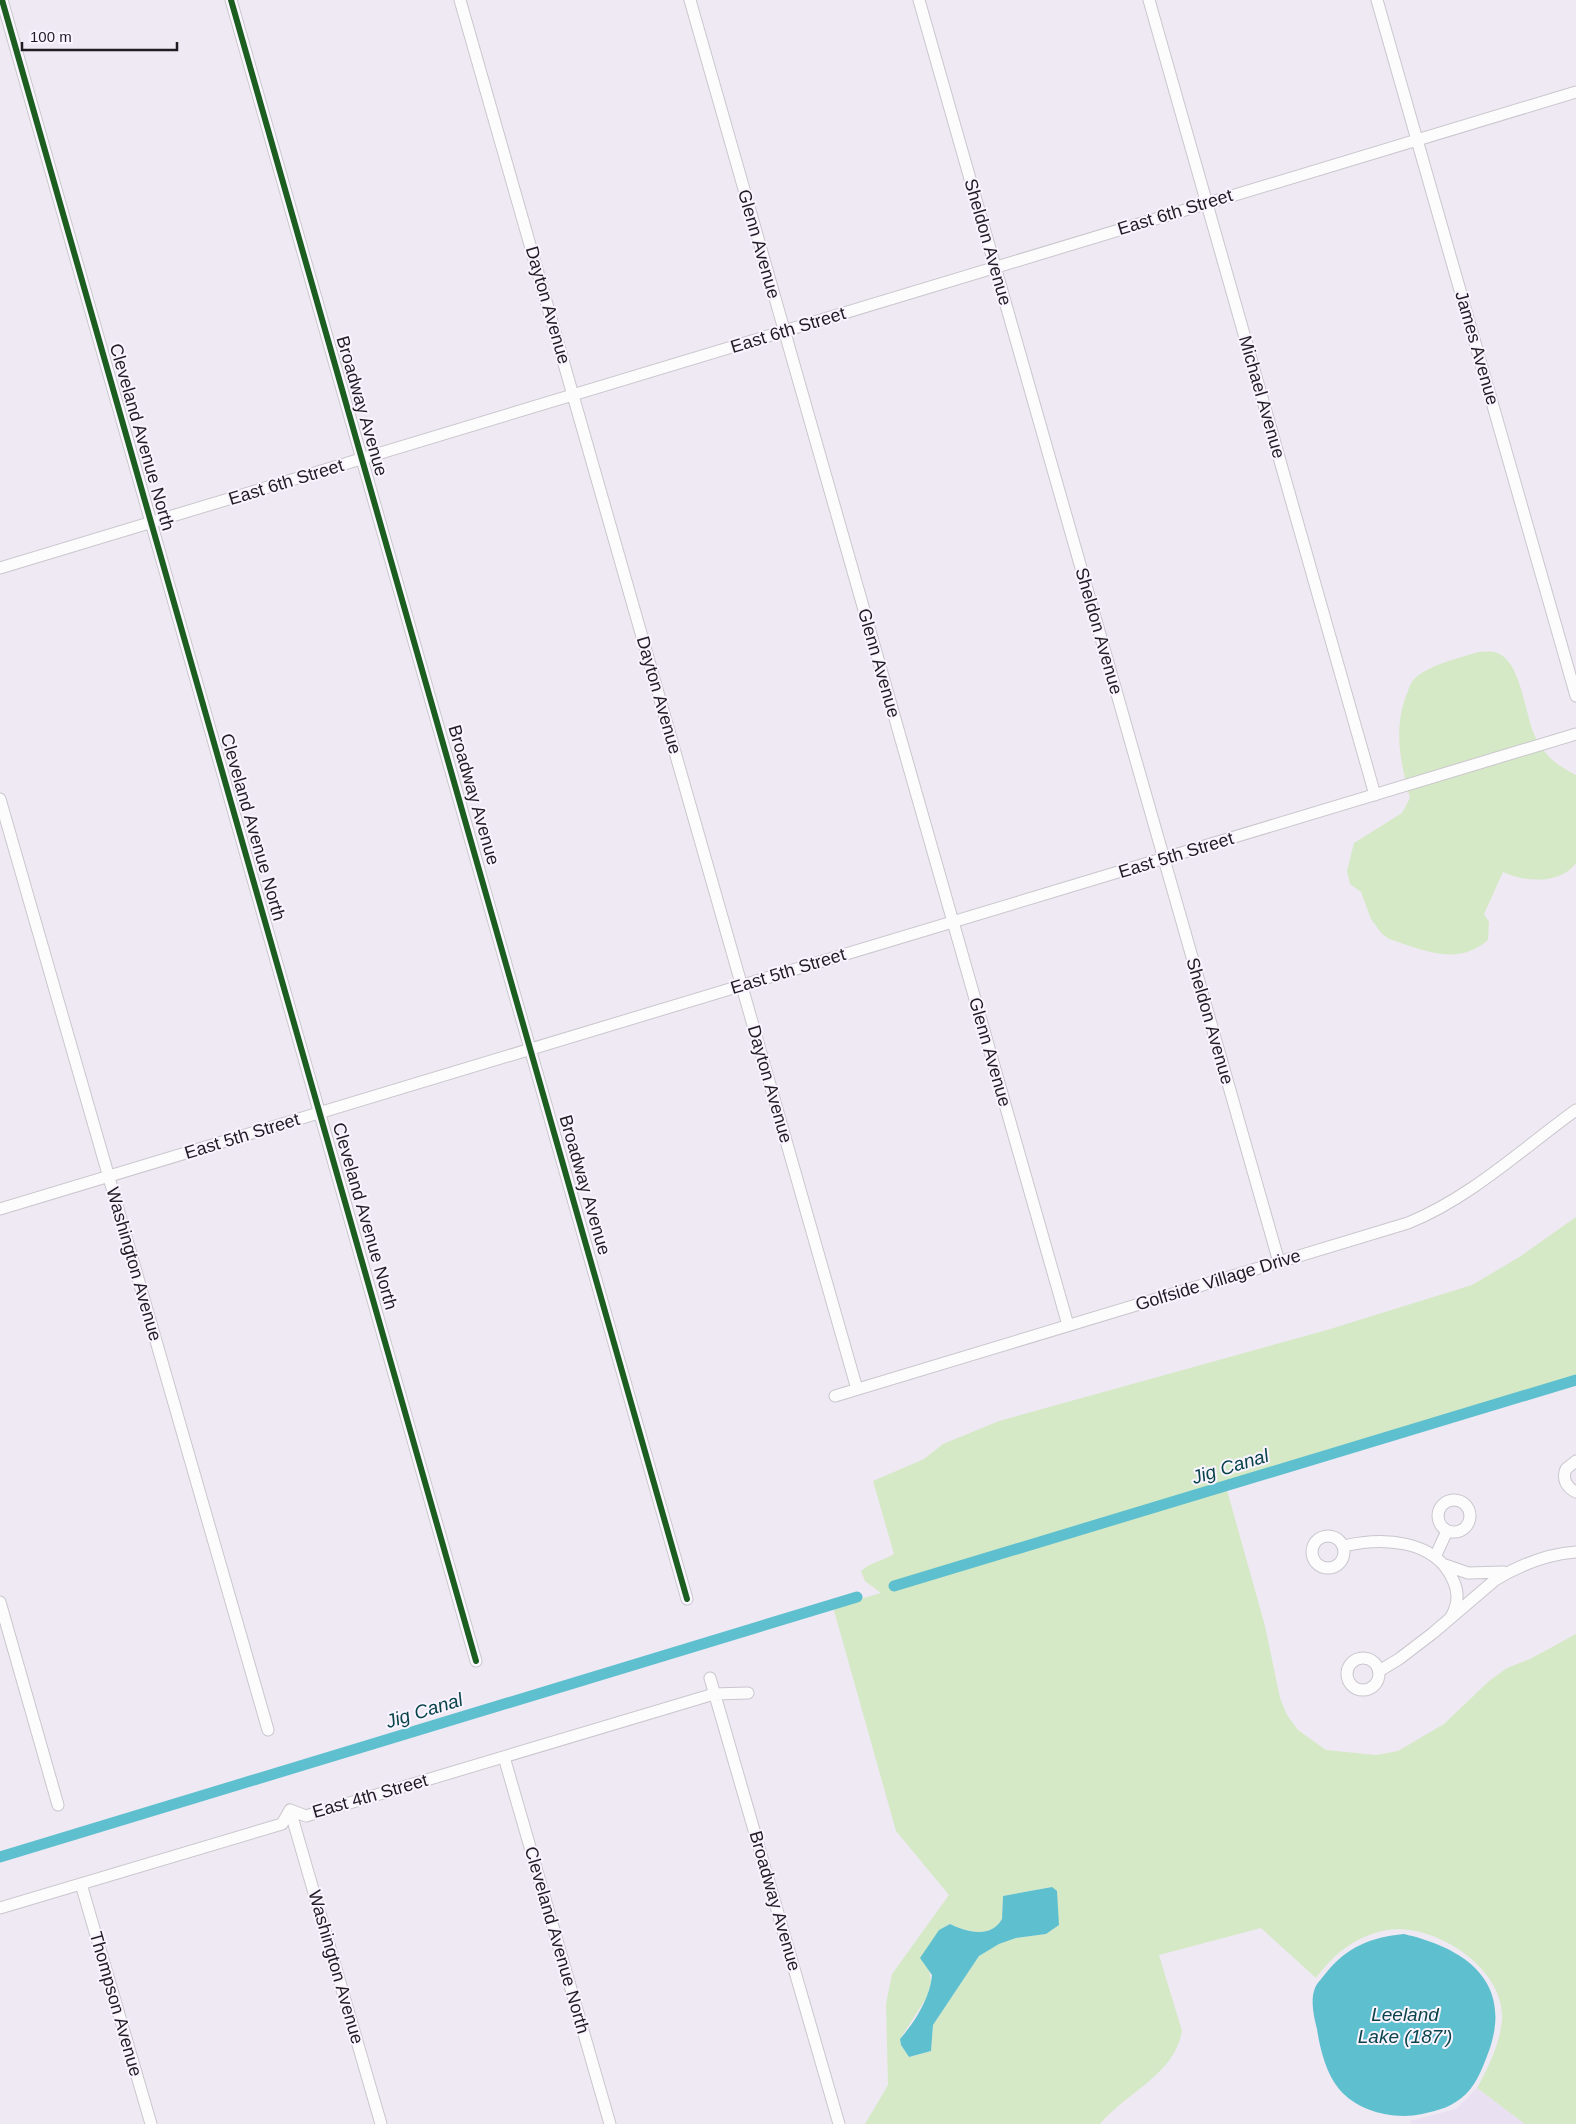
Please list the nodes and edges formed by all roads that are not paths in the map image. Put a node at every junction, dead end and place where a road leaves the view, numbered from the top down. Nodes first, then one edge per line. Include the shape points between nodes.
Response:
1 (2, 0) edge
2 (231, 0) edge
3 (460, 0) edge
4 (690, 0) edge
5 (919, 0) edge
6 (1148, 0) edge
7 (1377, 0) edge
8 (1576, 92) edge
9 (1417, 140) junction
10 (1206, 203) junction
11 (995, 267) junction
12 (785, 331) junction
13 (573, 395) junction
14 (362, 459) junction
15 (151, 523) junction
16 (0, 568) edge
17 (1576, 696) edge
18 (1576, 734) edge
19 (1375, 794) junction
20 (0, 798) edge
21 (1163, 858) junction
22 (953, 922) junction
23 (741, 985) junction
24 (531, 1049) junction
25 (1576, 1110) edge
26 (319, 1113) junction
27 (109, 1176) junction
28 (0, 1209) edge
29 (1279, 1262) junction
30 (1068, 1326) junction
31 (857, 1389) junction
32 (835, 1396) dead end
33 (1576, 1461) edge
34 (1576, 1492) edge
35 (1446, 1531) dead end
36 (1344, 1546) dead end
37 (1576, 1552) edge
38 (1435, 1557) junction
39 (1445, 1565) junction
40 (1510, 1571) junction
41 (687, 1599) dead end
42 (0, 1602) edge
43 (1446, 1622) junction
44 (476, 1661) dead end
45 (1379, 1671) dead end
46 (710, 1678) dead end
47 (748, 1693) dead end
48 (714, 1694) junction
49 (268, 1730) dead end
50 (504, 1757) junction
51 (58, 1805) dead end
52 (290, 1810) junction
53 (81, 1884) junction
54 (0, 1908) edge
55 (151, 2124) edge
56 (380, 2124) edge
57 (610, 2124) edge
58 (839, 2124) edge

1 - 15 street, Cleveland Avenue North
2 - 14 street, Broadway Avenue
3 - 13 street, Dayton Avenue
4 - 12 street, Glenn Avenue
5 - 11 street, Sheldon Avenue
6 - 10 street, Michael Avenue
7 - 9 street, James Avenue
8 - 9 street, East 6th Street
9 - 10 street, East 6th Street
9 - 17 street, James Avenue
10 - 11 street, East 6th Street
10 - 19 street, Michael Avenue
11 - 12 street, East 6th Street
11 - 21 street, Sheldon Avenue
12 - 13 street, East 6th Street
12 - 22 street, Glenn Avenue
13 - 14 street, East 6th Street
13 - 23 street, Dayton Avenue
14 - 15 street, East 6th Street
14 - 24 street, Broadway Avenue
15 - 16 street, East 6th Street
15 - 26 street, Cleveland Avenue North
18 - 19 street, East 5th Street
19 - 21 street, East 5th Street
20 - 27 street, Washington Avenue
21 - 22 street, East 5th Street
21 - 29 street, Sheldon Avenue
22 - 23 street, East 5th Street
22 - 30 street, Glenn Avenue
23 - 24 street, East 5th Street
23 - 31 street, Dayton Avenue
24 - 26 street, East 5th Street
24 - 41 street, Broadway Avenue
25 - 29 street, Golfside Village Drive via 1429,1214
26 - 27 street, East 5th Street
26 - 44 street, Cleveland Avenue North
27 - 28 street, East 5th Street
27 - 49 street, Washington Avenue
29 - 30 street, Golfside Village Drive
30 - 31 street, Golfside Village Drive
31 - 32 street, Golfside Village Drive
33 - 34 street via 1564,1474 1566,1484
35 - 38 street
36 - 38 street via 1364,1542 1398,1542
37 - 40 street via 1552,1556
38 - 39 street
39 - 40 street via 1468,1573
39 - 43 street via 1457,1592 1456,1608
40 - 43 street
42 - 51 street
43 - 45 street
46 - 48 street, Broadway Avenue
47 - 48 street, East 4th Street
48 - 50 street, East 4th Street
48 - 58 street, Broadway Avenue
50 - 52 street, East 4th Street via 306,1816
50 - 57 street, Cleveland Avenue North
52 - 53 street, East 4th Street via 282,1824
52 - 56 street, Washington Avenue
53 - 54 street, East 4th Street
53 - 55 street, Thompson Avenue

